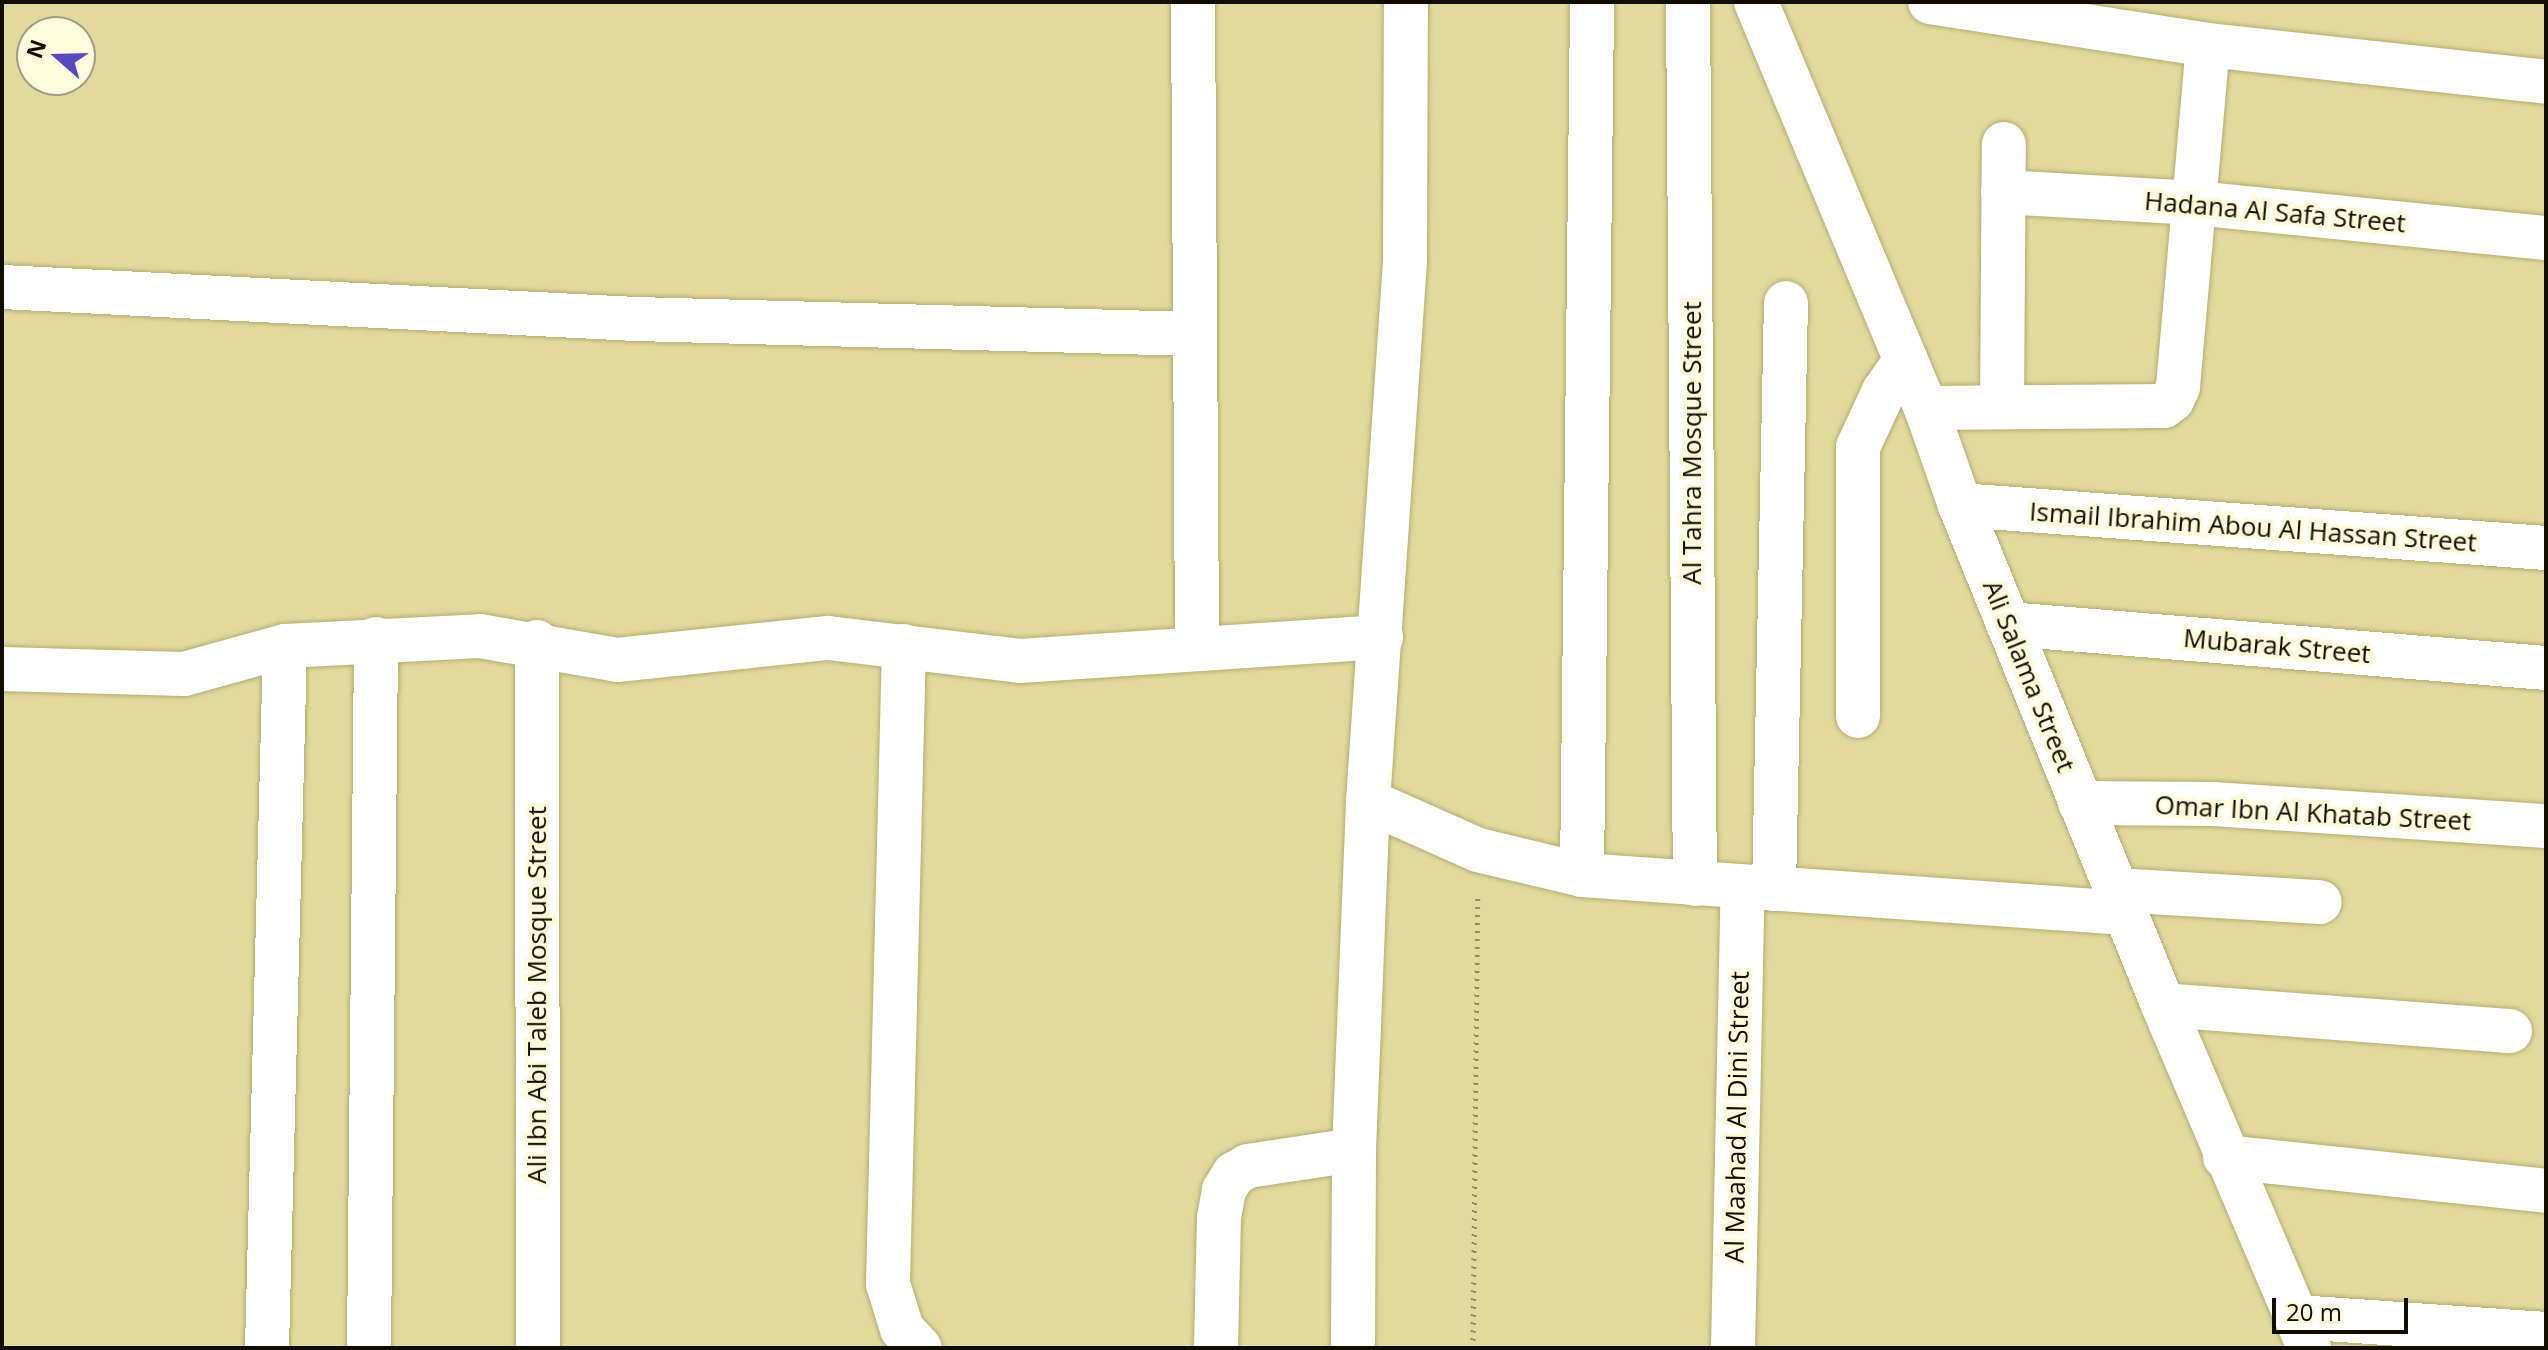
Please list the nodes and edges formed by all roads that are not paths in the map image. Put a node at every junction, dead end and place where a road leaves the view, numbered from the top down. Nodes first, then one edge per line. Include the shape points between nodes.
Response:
1 (1193, 2) edge
2 (1406, 2) edge
3 (1592, 2) edge
4 (1688, 2) edge
5 (1756, 2) edge
6 (1930, 2) edge
7 (2208, 45) junction
8 (2546, 82) edge
9 (2004, 144) dead end
10 (2003, 192) junction
11 (2195, 203) junction
12 (2546, 238) edge
13 (2, 287) edge
14 (1786, 303) dead end
15 (1195, 334) junction
16 (1906, 360) junction
17 (2002, 407) junction
18 (1926, 408) junction
19 (1960, 505) junction
20 (2546, 548) edge
21 (2008, 624) junction
22 (1381, 637) junction
23 (376, 639) junction
24 (537, 642) junction
25 (1197, 645) junction
26 (285, 646) junction
27 (904, 646) junction
28 (2546, 668) edge
29 (2, 669) edge
30 (1858, 716) dead end
31 (1368, 801) junction
32 (2080, 803) junction
33 (2546, 826) edge
34 (1582, 875) junction
35 (1695, 884) junction
36 (1758, 888) junction
37 (2120, 901) junction
38 (2320, 902) dead end
39 (2163, 1005) junction
40 (2510, 1031) dead end
41 (1354, 1150) junction
42 (2225, 1157) junction
43 (2546, 1191) edge
44 (2303, 1333) edge
45 (2546, 1334) edge
46 (267, 1348) edge
47 (369, 1348) edge
48 (538, 1348) edge
49 (920, 1348) edge
50 (1216, 1348) edge
51 (1353, 1348) edge
52 (1733, 1348) edge

1 - 15 street
2 - 22 street via 1405,261
3 - 34 street
4 - 35 street, Al Tahra Mosque Street
5 - 16 street, Ali Salama Street
6 - 7 street
7 - 8 street
7 - 11 street
9 - 10 street
10 - 11 street, Hadana Al Safa Street
10 - 17 street
11 - 12 street, Hadana Al Safa Street
11 - 17 street via 2178,387 2172,400 2164,406
13 - 15 street via 636,319
14 - 36 street, Al Maahad Al Dini Street
15 - 25 street
16 - 18 street, Ali Salama Street
16 - 30 street via 1884,391 1858,447
17 - 18 street
18 - 19 street, Ali Salama Street
19 - 20 street, Ismail Ibrahim Abou Al Hassan Street
19 - 21 street, Ali Salama Street
21 - 28 street, Mubarak Street
21 - 32 street, Ali Salama Street
22 - 25 street
22 - 31 street
23 - 24 street via 480,636
23 - 26 street
23 - 47 street
24 - 27 street via 617,660 804,638
24 - 48 street, Ali Ibn Abi Taleb Mosque Street
25 - 27 street via 1020,661
26 - 29 street via 184,674
26 - 46 street
27 - 49 street via 888,1284 902,1329
31 - 34 street via 1478,850
31 - 41 street
32 - 33 street, Omar Ibn Al Khatab Street via 2213,804
32 - 37 street, Ali Salama Street
34 - 35 street
35 - 36 street
36 - 37 street
36 - 52 street, Al Maahad Al Dini Street
37 - 38 street
37 - 39 street, Ali Salama Street
39 - 40 street
39 - 42 street, Ali Salama Street
41 - 50 street via 1248,1166 1234,1174 1224,1190 1219,1218
41 - 51 street
42 - 43 street
42 - 44 street, Ali Salama Street
44 - 45 street

